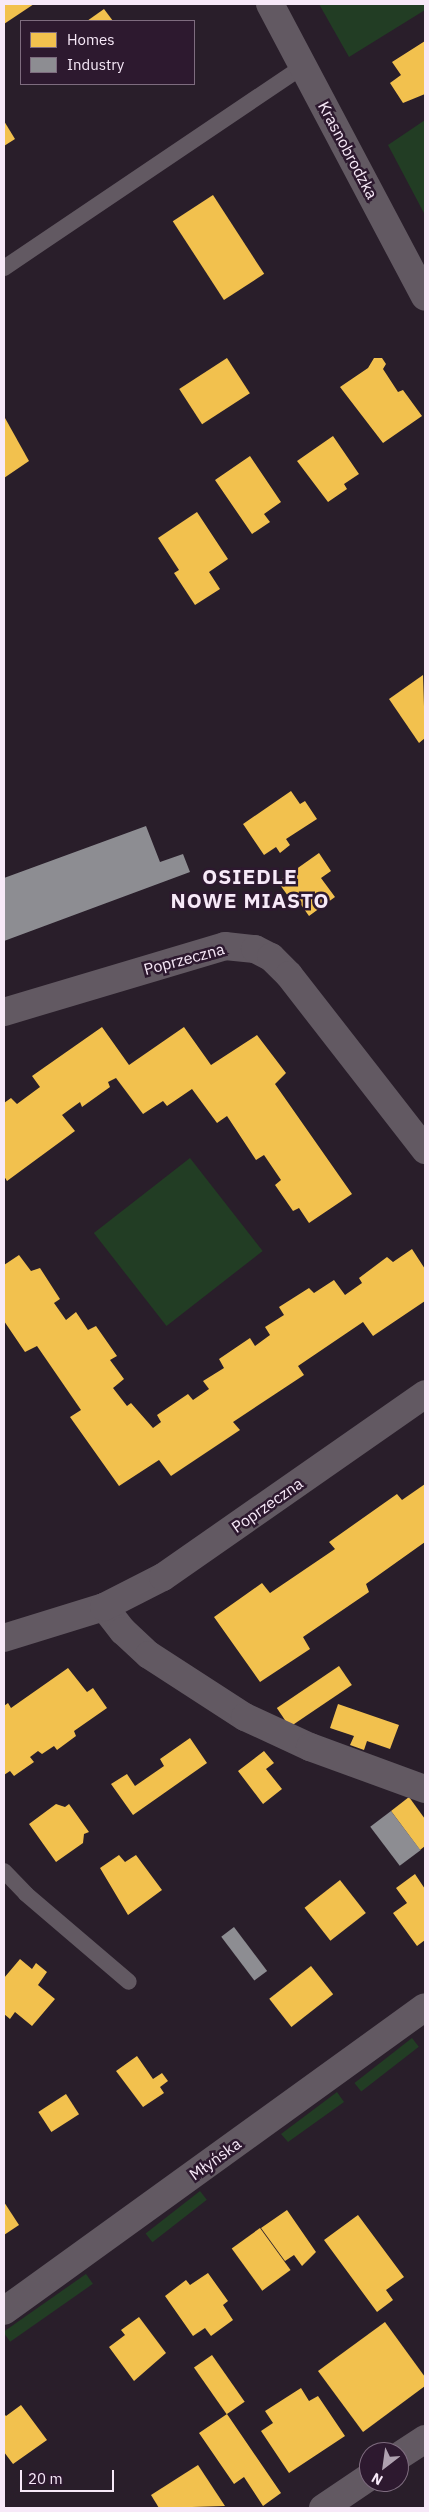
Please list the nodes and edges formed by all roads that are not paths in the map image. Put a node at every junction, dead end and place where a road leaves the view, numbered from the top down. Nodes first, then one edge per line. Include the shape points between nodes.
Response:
1 (270, 4) edge
2 (304, 66) junction
3 (4, 268) edge
4 (425, 298) edge
5 (4, 1012) edge
6 (425, 1150) edge
7 (425, 1394) edge
8 (104, 1607) junction
9 (4, 1638) edge
10 (424, 1785) edge
11 (4, 1871) edge
12 (129, 1982) dead end
13 (425, 2007) edge
14 (4, 2311) edge
15 (425, 2439) edge
16 (409, 2449) edge
17 (359, 2484) edge
18 (323, 2508) edge

1 - 2 street, Krasnobrodzka
2 - 3 lane
2 - 4 street, Krasnobrodzka
5 - 6 street, Poprzeczna via 225,946 255,949 271,957 290,975
7 - 8 street, Poprzeczna via 163,1577
8 - 9 street, Poprzeczna
8 - 10 street via 129,1637 157,1661 246,1717 310,1748
11 - 12 lane via 26,1894
13 - 14 street, Młyńska
15 - 16 street
17 - 18 street

